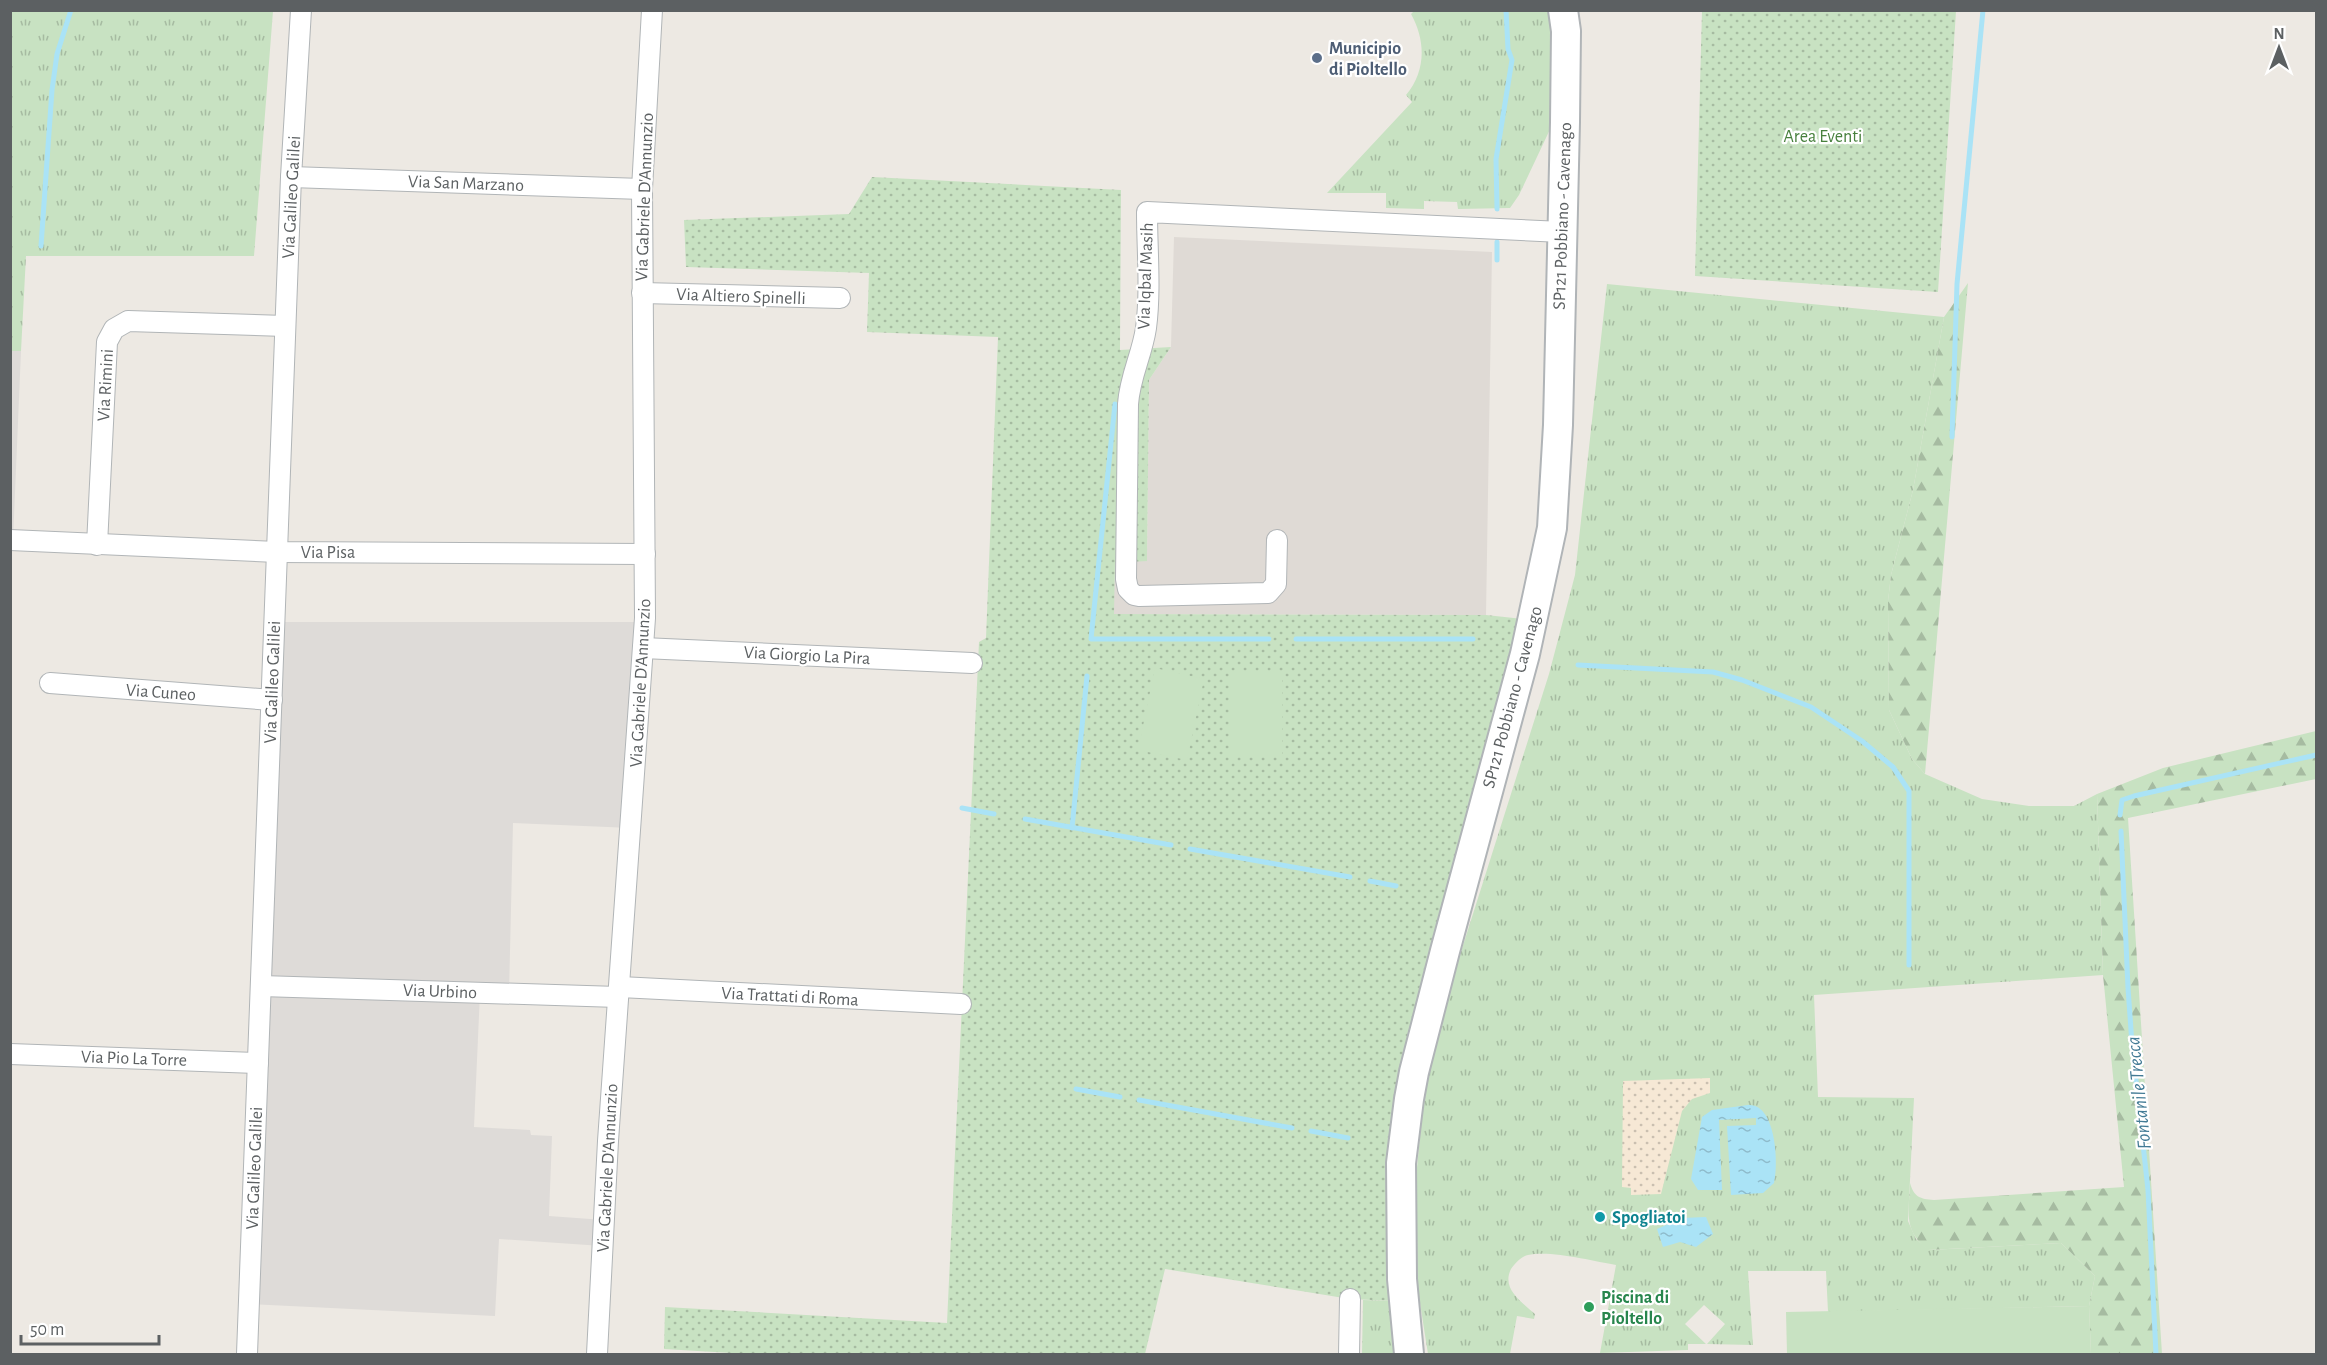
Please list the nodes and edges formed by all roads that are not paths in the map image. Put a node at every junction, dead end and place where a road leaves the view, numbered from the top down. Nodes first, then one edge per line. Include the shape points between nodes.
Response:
1 (301, 10) edge
2 (652, 10) edge
3 (1566, 17) edge
4 (291, 177) junction
5 (642, 189) junction
6 (1562, 232) junction
7 (642, 293) junction
8 (840, 298) dead end
9 (285, 326) junction
10 (10, 540) edge
11 (1277, 540) dead end
12 (97, 544) junction
13 (277, 552) junction
14 (645, 554) junction
15 (643, 648) junction
16 (972, 663) dead end
17 (50, 683) dead end
18 (272, 700) junction
19 (261, 986) junction
20 (619, 992) junction
21 (961, 1004) dead end
22 (10, 1054) edge
23 (258, 1063) junction
24 (1350, 1299) dead end
25 (247, 1354) edge
26 (597, 1354) edge
27 (1349, 1354) edge
28 (1409, 1354) edge

1 - 4 street, Via Galileo Galilei
2 - 5 street, Via Gabriele D'Annunzio
3 - 6 street, SP121 Pobbiano - Cavenago
4 - 5 street, Via San Marzano
4 - 9 street, Via Galileo Galilei
5 - 7 street, Via Gabriele D'Annunzio
6 - 11 street, Via Iqbal Masih via 1147,212 1146,326 1128,404 1128,590 1139,596 1268,594 1276,584
6 - 28 street, SP121 Pobbiano - Cavenago via 1552,528 1525,654 1409,1099 1401,1163 1402,1279
7 - 8 street, Via Altiero Spinelli
7 - 14 street, Via Gabriele D'Annunzio
9 - 12 street, Via Rimini via 128,321 114,328 107,342
9 - 13 street, Via Galileo Galilei
10 - 12 street, Via Pisa
12 - 13 street, Via Pisa
13 - 14 street, Via Pisa
13 - 18 street, Via Galileo Galilei
14 - 15 street, Via Gabriele D'Annunzio
15 - 16 street, Via Giorgio La Pira
15 - 20 street, Via Gabriele D'Annunzio
17 - 18 street, Via Cuneo
18 - 19 street, Via Galileo Galilei
19 - 20 street, Via Urbino
19 - 23 street, Via Galileo Galilei
20 - 21 street, Via Trattati di Roma
20 - 26 street, Via Gabriele D'Annunzio
22 - 23 street, Via Pio La Torre
23 - 25 street, Via Galileo Galilei
24 - 27 street

